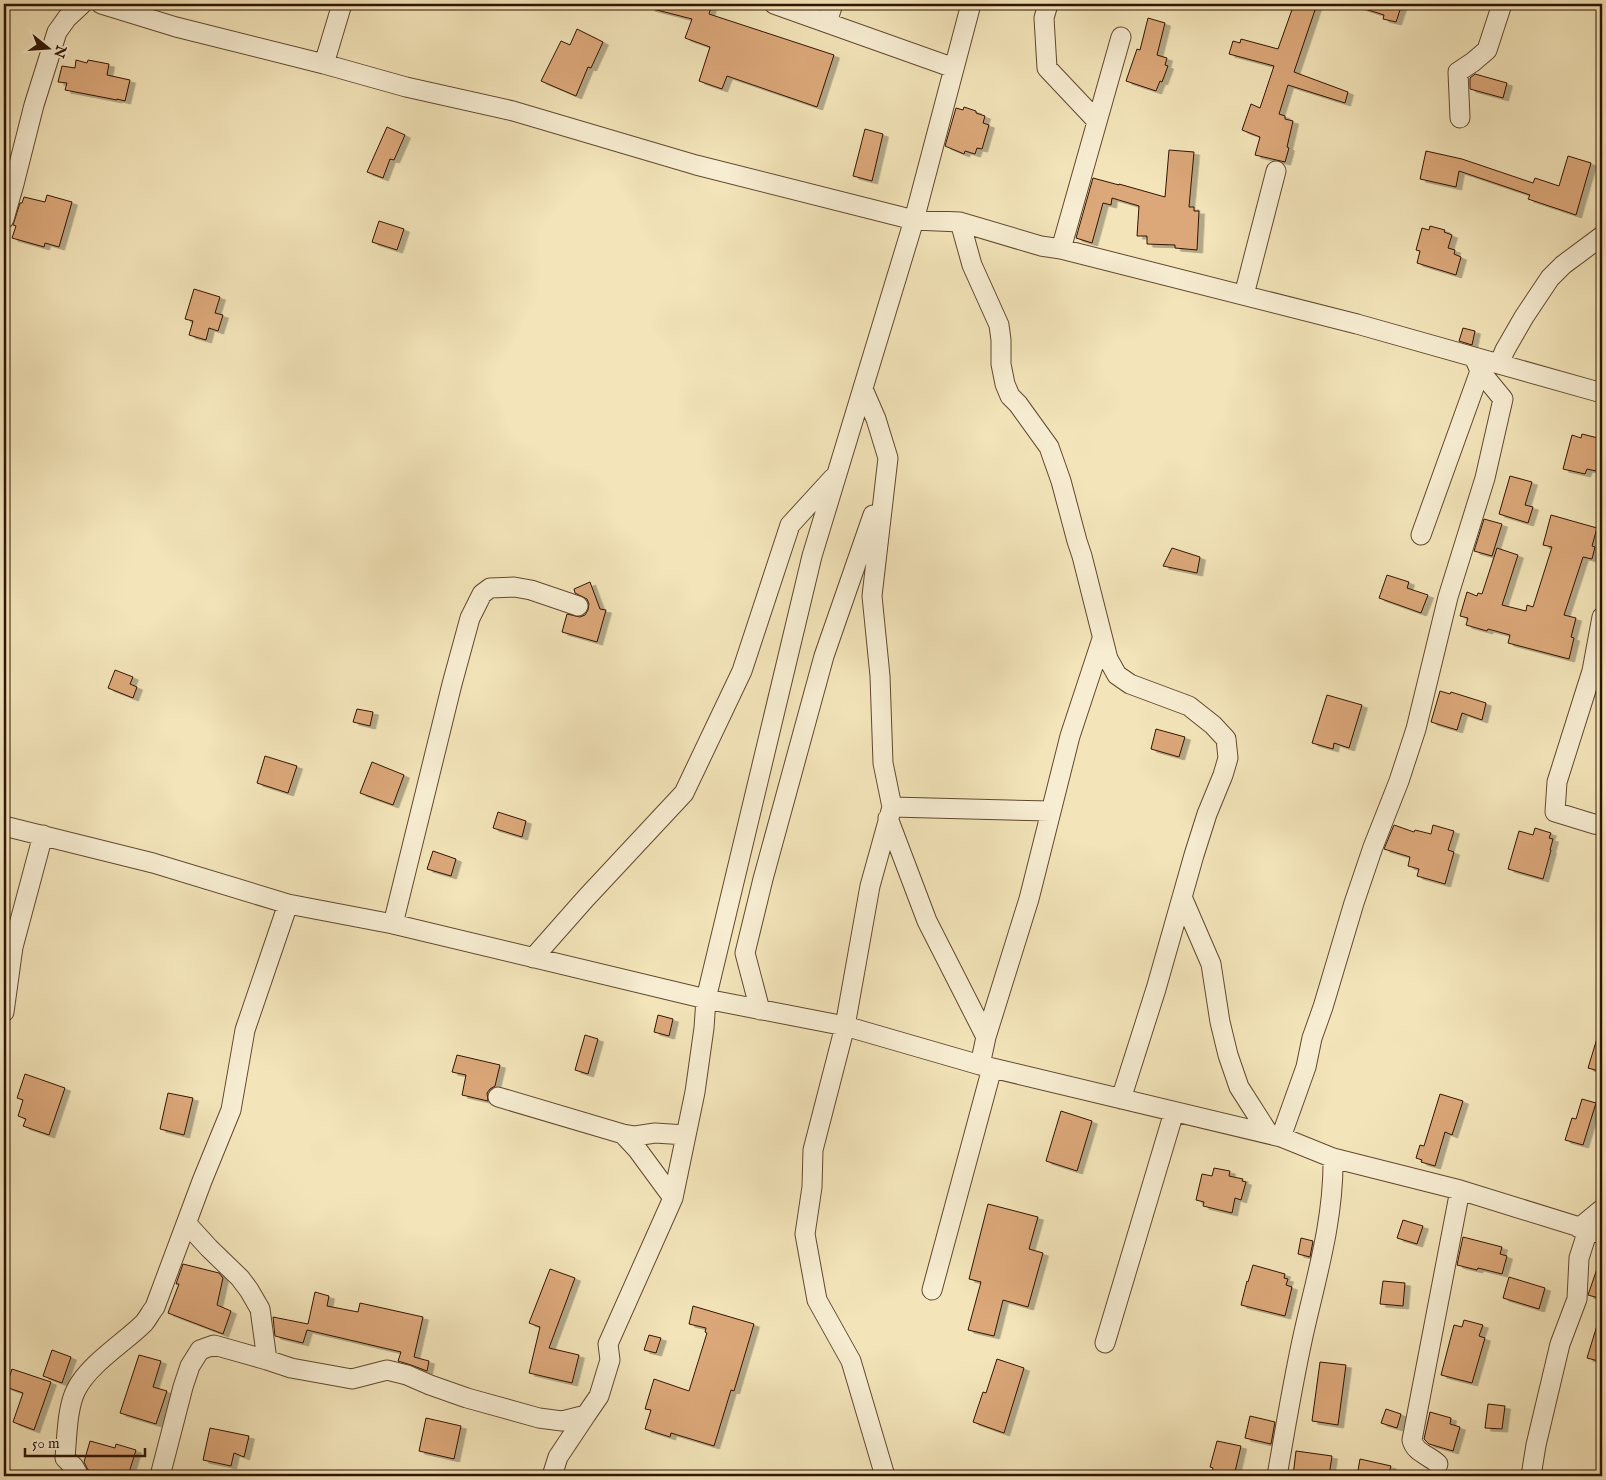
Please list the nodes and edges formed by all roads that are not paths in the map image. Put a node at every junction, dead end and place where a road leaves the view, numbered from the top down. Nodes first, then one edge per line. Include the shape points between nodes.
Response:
1 (82, 4) edge
2 (101, 4) edge
3 (342, 4) edge
4 (774, 4) edge
5 (971, 4) edge
6 (1048, 4) edge
7 (1502, 4) edge
8 (830, 13) edge
9 (1121, 37) dead end
10 (324, 64) junction
11 (954, 68) junction
12 (1460, 118) dead end
13 (1097, 121) junction
14 (1276, 171) dead end
15 (4, 219) edge
16 (914, 220) junction
17 (960, 222) junction
18 (1602, 236) edge
19 (1061, 249) junction
20 (1244, 295) junction
21 (1477, 364) junction
22 (1499, 364) junction
23 (863, 389) junction
24 (1602, 393) edge
25 (837, 474) junction
26 (885, 480) junction
27 (1421, 535) dead end
28 (578, 606) dead end
29 (1602, 617) edge
30 (1103, 637) junction
31 (1050, 811) junction
32 (890, 812) junction
33 (1602, 825) edge
34 (4, 826) edge
35 (43, 835) junction
36 (1182, 897) junction
37 (288, 904) junction
38 (393, 924) junction
39 (533, 958) junction
40 (706, 999) junction
41 (760, 1010) junction
42 (4, 1012) edge
43 (844, 1026) junction
44 (986, 1038) junction
45 (986, 1067) junction
46 (498, 1097) dead end
47 (1121, 1099) junction
48 (1174, 1112) junction
49 (623, 1134) junction
50 (686, 1135) junction
51 (1275, 1136) junction
52 (1333, 1158) junction
53 (1460, 1190) junction
54 (673, 1198) junction
55 (1602, 1209) edge
56 (187, 1224) junction
57 (1590, 1230) edge
58 (932, 1290) dead end
59 (1106, 1343) dead end
60 (267, 1360) junction
61 (586, 1415) junction
62 (1438, 1464) dead end
63 (79, 1476) edge
64 (160, 1476) edge
65 (552, 1476) edge
66 (884, 1476) edge
67 (1277, 1476) edge
68 (1531, 1476) edge

1 - 15 street via 57,32
2 - 10 street via 176,27
3 - 10 street
4 - 8 street
5 - 11 street
6 - 13 street via 1044,18 1047,68
7 - 12 street via 1486,50 1458,72
8 - 11 street
9 - 13 street
10 - 16 street via 512,111 696,165
11 - 16 street
13 - 19 street
14 - 20 street
16 - 17 street
16 - 23 street
17 - 19 street
17 - 30 street via 972,265 999,325 1005,384 1010,396 1049,447 1061,481
18 - 22 street via 1550,278
19 - 20 street
20 - 21 street
21 - 22 street
21 - 27 street
21 - 51 street via 1503,399 1485,478 1448,597 1416,730 1354,903 1306,1066
22 - 24 street
23 - 25 street
23 - 26 street via 888,458
25 - 39 street via 790,525 742,671 684,793
25 - 40 street via 812,556
26 - 32 street via 872,596
26 - 41 street via 824,656 745,953
28 - 38 street via 514,587 490,588 482,594 470,618
29 - 33 street via 1592,671 1557,782 1555,812
30 - 31 street via 1070,736
30 - 36 street via 1108,659 1117,676 1189,706 1226,739 1228,758
31 - 32 street
31 - 44 street via 1029,899
32 - 43 street via 870,886
32 - 44 street via 927,921
34 - 35 street
35 - 37 street via 153,863
35 - 42 street via 13,946
36 - 47 street
36 - 51 street via 1211,964 1220,1022 1239,1087
37 - 38 street
37 - 56 street via 245,1030 231,1110
38 - 39 street
39 - 40 street
40 - 41 street
40 - 50 street via 695,1092
41 - 43 street
43 - 45 street
43 - 66 street via 813,1150 812,1187 805,1234 817,1300 851,1361
44 - 45 street
45 - 47 street
45 - 58 street
46 - 49 street
47 - 48 street
48 - 51 street
48 - 59 street
49 - 50 street
49 - 54 street
50 - 54 street
51 - 52 street
52 - 53 street
52 - 67 street via 1334,1181 1327,1234 1287,1415
53 - 57 street
53 - 62 street via 1412,1440 1419,1451
54 - 61 street via 608,1344 610,1360 605,1378 599,1396
55 - 57 street
56 - 60 street via 249,1290 260,1309
56 - 63 street via 155,1307 145,1322 103,1359 76,1390 65,1458
57 - 68 street via 1579,1258 1577,1298 1560,1344
60 - 61 street via 291,1368 352,1379 387,1370 467,1398 539,1418 562,1420
60 - 64 street via 214,1344 200,1350 183,1387
61 - 65 street via 558,1457

